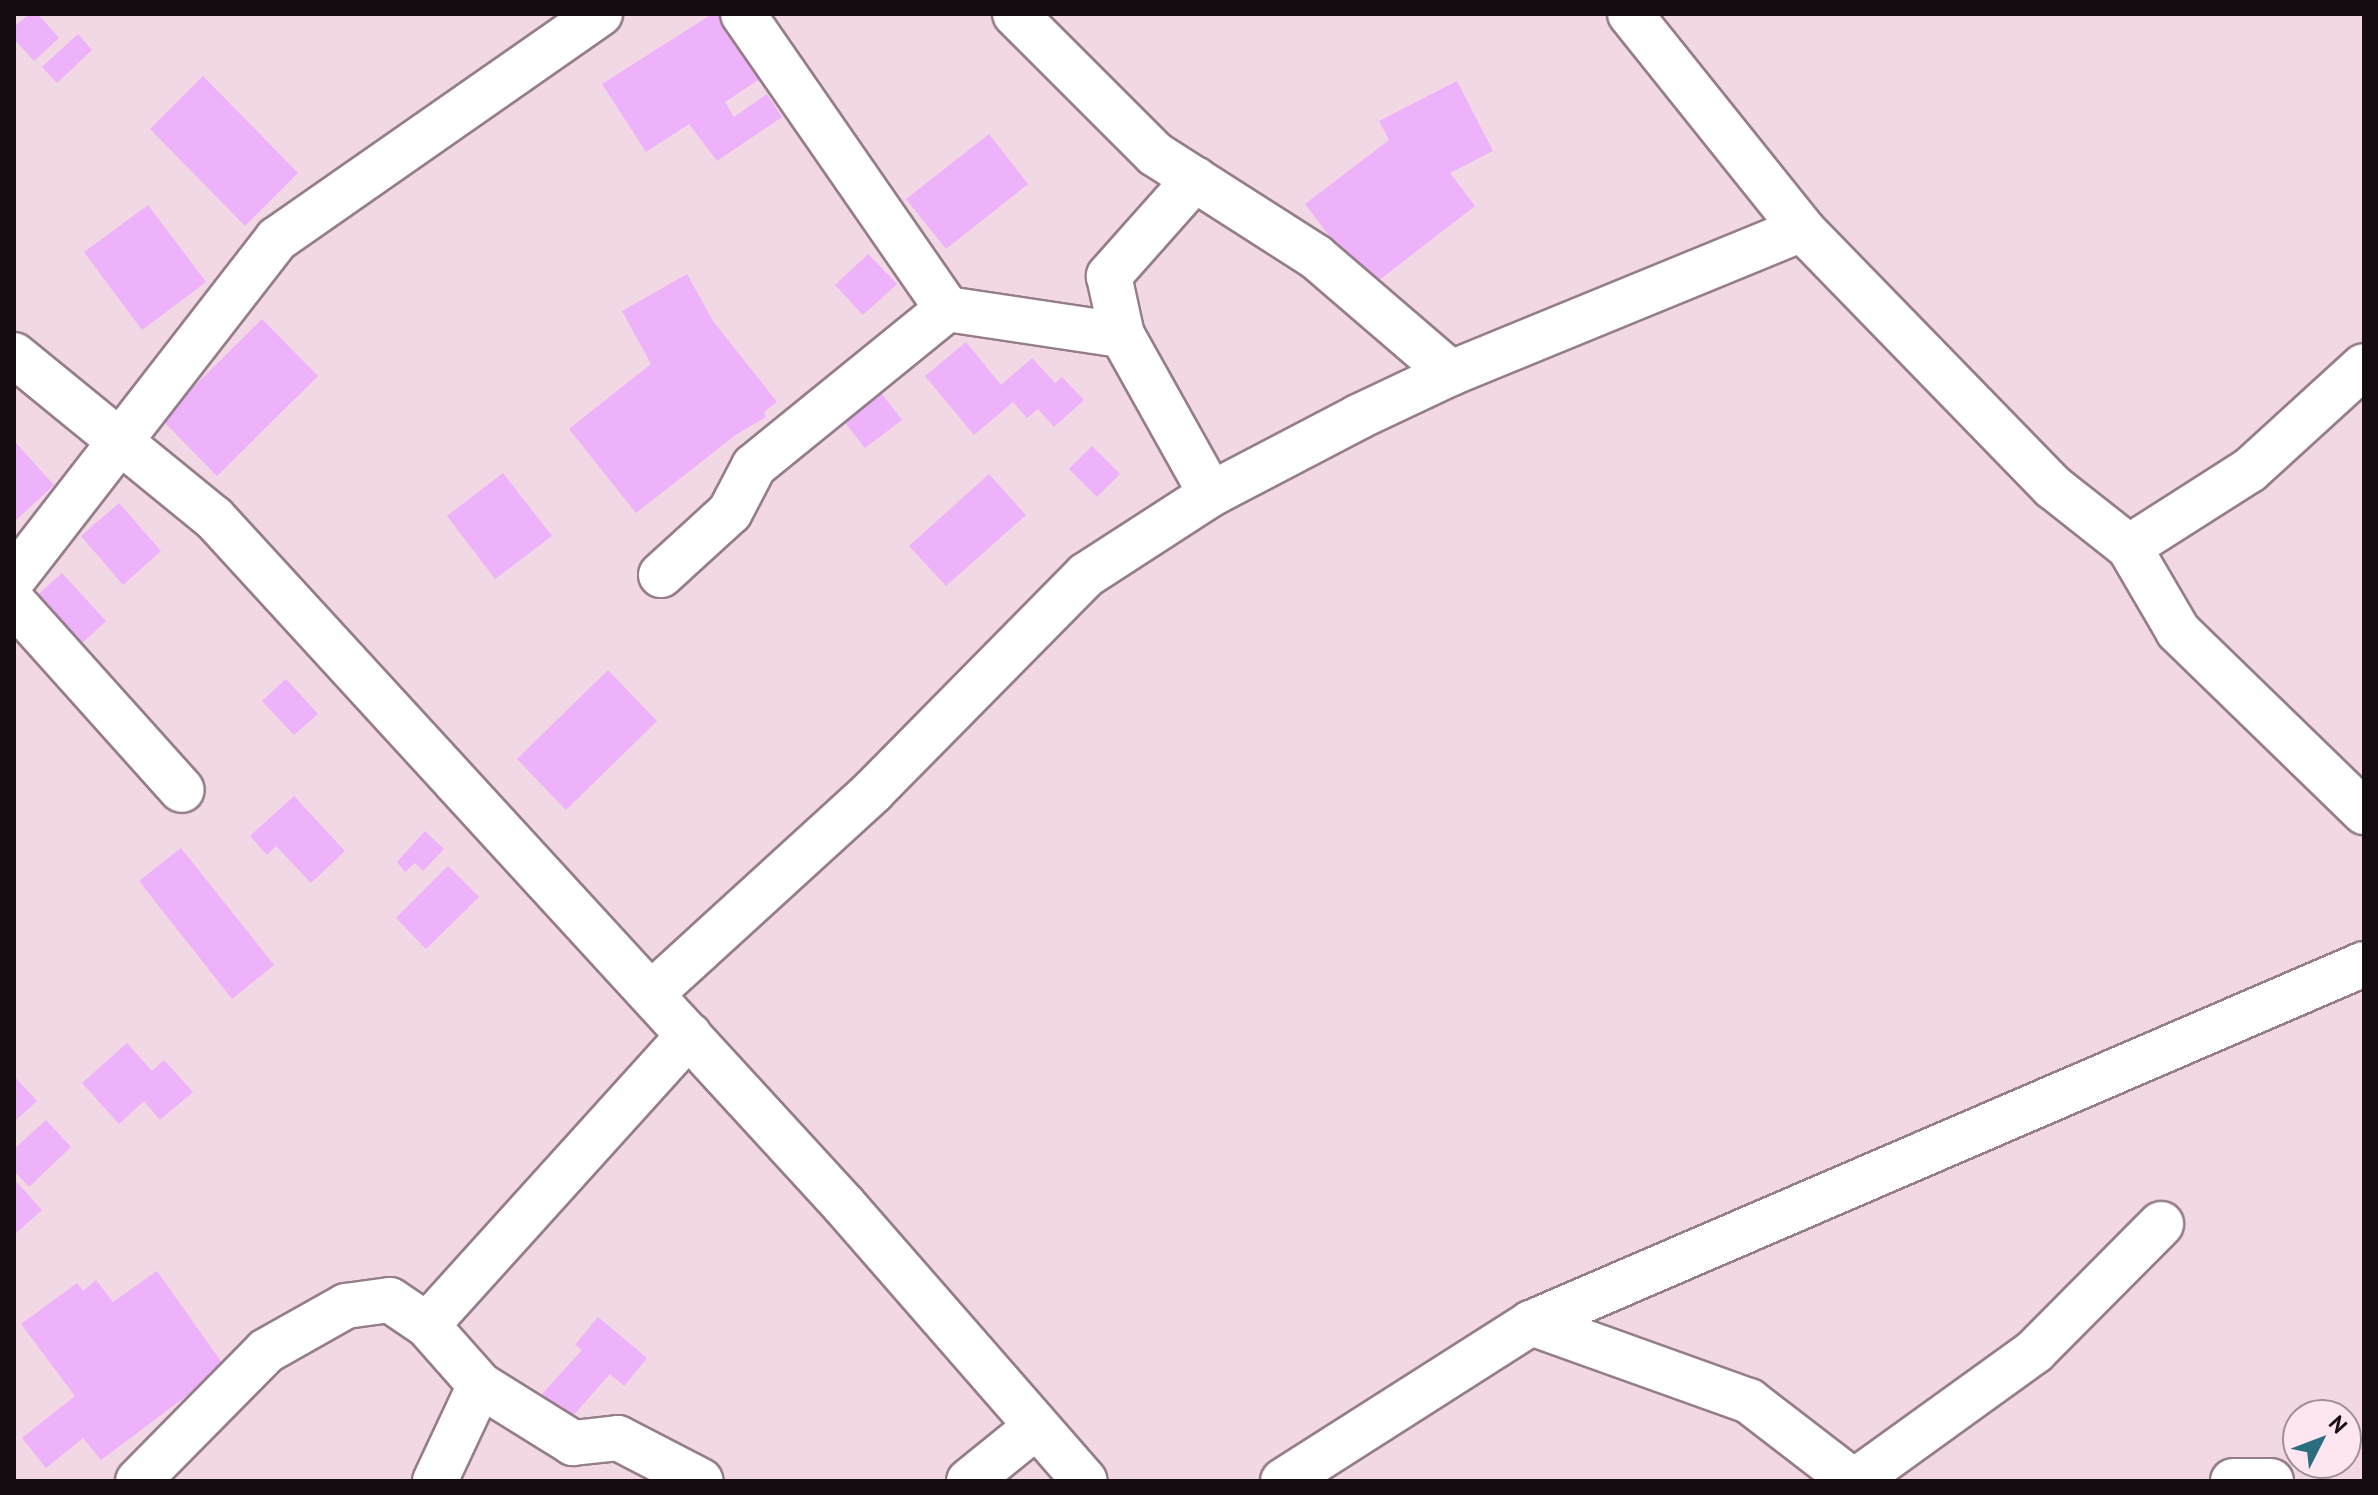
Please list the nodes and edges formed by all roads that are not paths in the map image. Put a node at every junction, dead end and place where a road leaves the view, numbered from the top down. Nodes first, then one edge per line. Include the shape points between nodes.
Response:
1 (600, 14) edge
2 (743, 14) edge
3 (1015, 14) edge
4 (1630, 14) edge
5 (1195, 179) junction
6 (1802, 229) junction
7 (947, 309) junction
8 (1122, 335) junction
9 (14, 355) edge
10 (2364, 366) edge
11 (1451, 373) junction
12 (121, 441) junction
13 (1211, 494) junction
14 (2129, 547) junction
15 (661, 575) dead end
16 (14, 578) edge
17 (14, 603) edge
18 (182, 790) dead end
19 (2364, 812) edge
20 (2364, 964) edge
21 (651, 994) junction
22 (689, 1035) junction
23 (2161, 1224) dead end
24 (1531, 1323) junction
25 (427, 1325) junction
26 (480, 1385) junction
27 (1037, 1426) junction
28 (138, 1481) edge
29 (435, 1481) edge
30 (701, 1481) edge
31 (969, 1481) edge
32 (1085, 1481) edge
33 (1283, 1481) edge
34 (1854, 1481) edge
35 (2233, 1481) edge
36 (2271, 1481) edge

1 - 12 street via 277,239
2 - 7 street
3 - 5 street via 1155,154
4 - 6 street
5 - 8 street via 1109,276
5 - 11 street via 1316,257
6 - 11 street
6 - 14 street via 2053,487
7 - 8 street
7 - 15 street via 754,466 730,512
8 - 13 street
9 - 12 street
10 - 14 street via 2250,470
11 - 13 street
12 - 16 street
12 - 21 street via 214,518
13 - 21 street via 1086,575 873,791
14 - 19 street via 2178,631
17 - 18 street
20 - 24 street
21 - 22 street
22 - 25 street
22 - 27 street
23 - 34 street via 2035,1351
24 - 33 street
24 - 34 street via 1749,1401
25 - 26 street
25 - 28 street via 390,1300 346,1306 266,1351
26 - 29 street
26 - 30 street via 573,1443 618,1438
27 - 31 street
27 - 32 street
35 - 36 street

